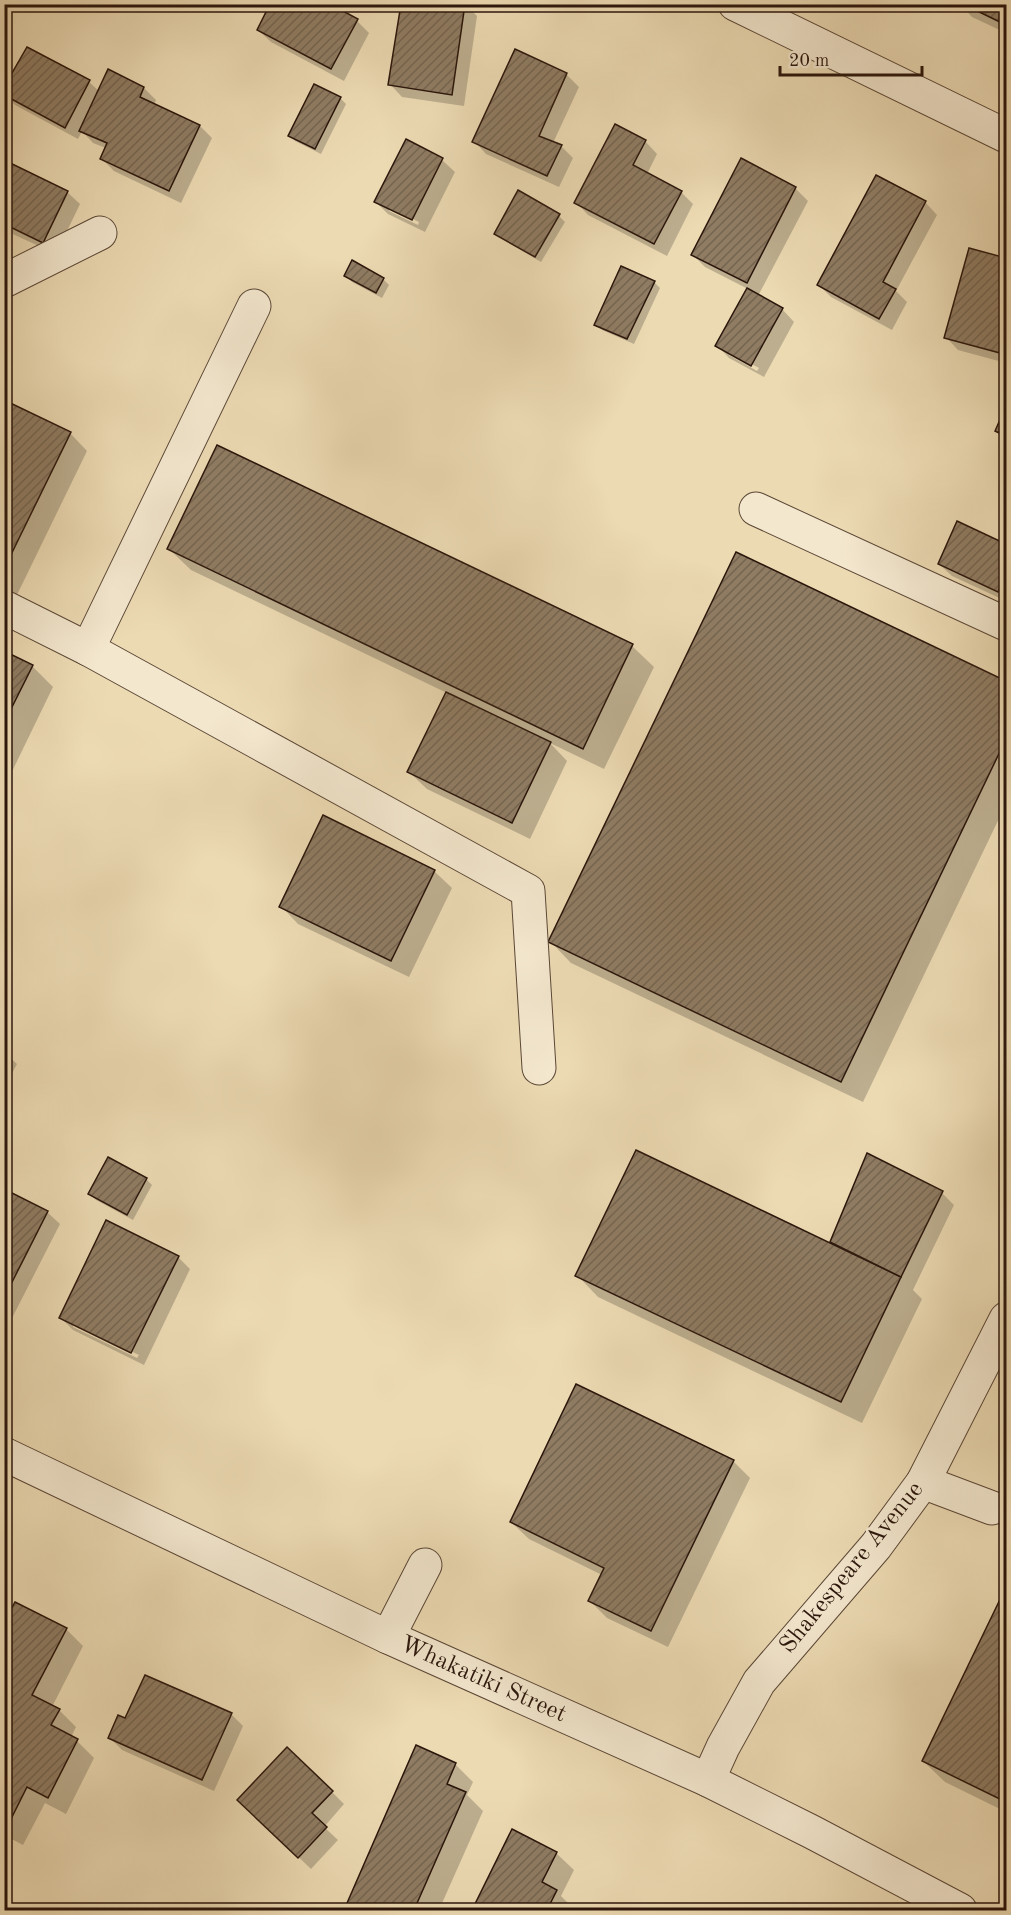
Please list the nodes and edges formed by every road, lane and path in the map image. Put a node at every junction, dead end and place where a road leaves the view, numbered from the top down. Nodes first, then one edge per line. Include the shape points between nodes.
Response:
1 (735, 4) edge
2 (1006, 136) edge
3 (100, 233) dead end
4 (4, 281) edge
5 (254, 306) dead end
6 (756, 508) dead end
7 (4, 607) edge
8 (1006, 624) edge
9 (88, 649) junction
10 (539, 1068) dead end
11 (1003, 1337) edge
12 (4, 1454) edge
13 (923, 1482) junction
14 (992, 1508) dead end
15 (425, 1565) dead end
16 (388, 1637) junction
17 (708, 1780) junction
18 (960, 1911) edge

1 - 2 street
3 - 4 street
5 - 9 street
6 - 8 street
7 - 9 street
9 - 10 street via 528,891
11 - 13 street, Shakespeare Avenue
12 - 16 street, Whakatiki Street
13 - 14 street
13 - 17 street, Shakespeare Avenue via 876,1546 759,1682
15 - 16 street
16 - 17 street, Whakatiki Street
17 - 18 street, Whakatiki Street

